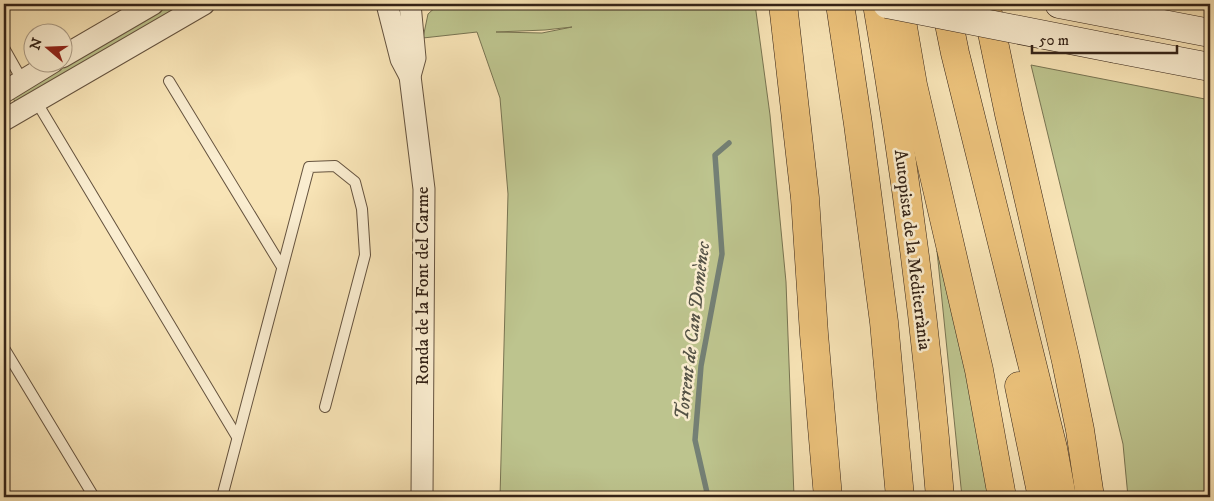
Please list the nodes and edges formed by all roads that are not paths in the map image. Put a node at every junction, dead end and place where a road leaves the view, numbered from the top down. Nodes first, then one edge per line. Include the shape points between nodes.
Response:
1 (153, 4) edge
2 (204, 4) edge
3 (387, 4) edge
4 (410, 4) edge
5 (783, 4) edge
6 (840, 4) edge
7 (877, 4) edge
8 (887, 4) edge
9 (899, 4) edge
10 (945, 4) edge
11 (986, 4) edge
12 (996, 4) edge
13 (1059, 4) edge
14 (1210, 33) edge
15 (4, 48) edge
16 (72, 51) edge
17 (955, 53) junction
18 (1210, 67) edge
19 (36, 72) edge
20 (410, 76) junction
21 (22, 80) junction
22 (169, 81) dead end
23 (4, 92) edge
24 (36, 101) junction
25 (1008, 114) junction
26 (4, 120) edge
27 (282, 267) junction
28 (814, 334) junction
29 (4, 348) edge
30 (324, 407) dead end
31 (237, 437) junction
32 (418, 495) edge
33 (94, 497) edge
34 (222, 497) edge
35 (814, 497) edge
36 (828, 497) edge
37 (900, 497) edge
38 (940, 497) edge
39 (1002, 497) edge
40 (1042, 497) edge
41 (1062, 497) edge
42 (1090, 497) edge

1 - 16 street
2 - 24 street
3 - 20 street, Ronda de la Font del Carme via 400,59
4 - 20 street, Ronda de la Font del Carme via 415,58
5 - 28 highway via 805,198
6 - 37 highway, Autopista de la Mediterrània via 884,322
7 - 38 highway, Autopista de la Mediterrània via 907,199
8 - 18 street, bridge
9 - 39 highway via 913,85 979,370
10 - 17 highway
11 - 25 highway
12 - 25 highway
13 - 14 street
15 - 21 lane
17 - 40 highway via 989,254
17 - 41 highway via 1032,360
19 - 21 street
20 - 32 street, Ronda de la Font del Carme via 424,189
21 - 23 street
22 - 27 lane
24 - 26 street
24 - 31 lane
25 - 42 highway via 1066,361
27 - 30 lane via 309,167 335,166 355,182 362,209 365,256
27 - 31 lane
28 - 35 highway
28 - 36 highway
29 - 33 lane
31 - 34 lane

